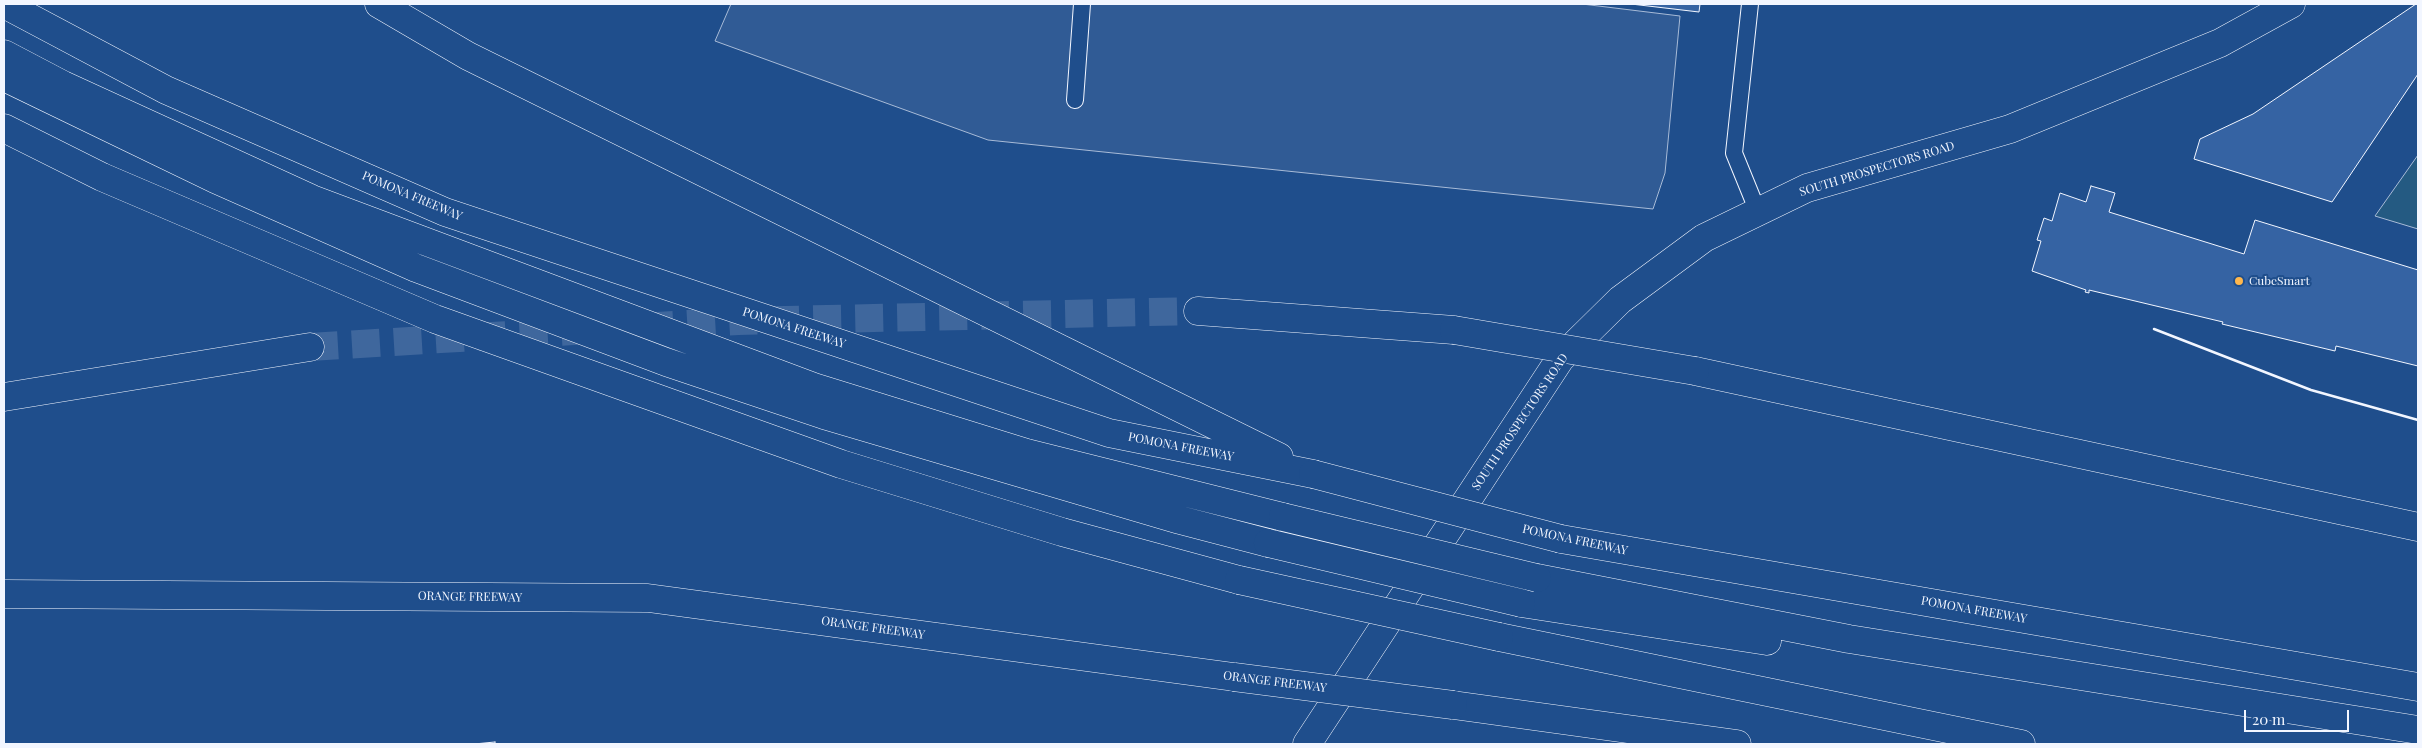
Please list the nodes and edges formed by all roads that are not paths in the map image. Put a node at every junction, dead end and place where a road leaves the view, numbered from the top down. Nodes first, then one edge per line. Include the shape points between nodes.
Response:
1 (4, 4) edge
2 (379, 4) edge
3 (1082, 4) edge
4 (1750, 4) edge
5 (2290, 4) edge
6 (4, 54) edge
7 (4, 77) edge
8 (1074, 100) dead end
9 (4, 128) edge
10 (1758, 212) junction
11 (1198, 311) tunnel mouth
12 (310, 347) tunnel mouth
13 (4, 397) edge
14 (1313, 474) junction
15 (2418, 527) edge
16 (4, 594) edge
17 (2418, 687) edge
18 (2418, 730) edge
19 (1307, 744) edge
20 (1737, 744) edge
21 (2021, 744) edge
22 (2390, 744) edge

1 - 14 main road, POMONA FREEWAY via 166,90 445,212 1109,433
2 - 14 main road via 477,60
3 - 8 lane
4 - 10 lane via 1734,153
5 - 10 main road, SOUTH PROSPECTORS ROAD via 2220,43 2010,129 1807,188
6 - 18 main road, bridge via 312,199 814,387 1027,453 1537,578 1848,639
7 - 22 main road, bridge via 215,179 416,268 666,362 834,418 1180,520 1522,603
9 - 21 main road, bridge via 102,176 444,323 841,464 1062,532 1239,580
10 - 19 main road, SOUTH PROSPECTORS ROAD via 1704,238 1620,300 1560,359
11 - 15 main road, bridge via 1454,330 1695,371
12 - 13 main road
14 - 17 main road, POMONA FREEWAY, bridge via 1562,540
16 - 20 main road, ORANGE FREEWAY, bridge via 648,598

